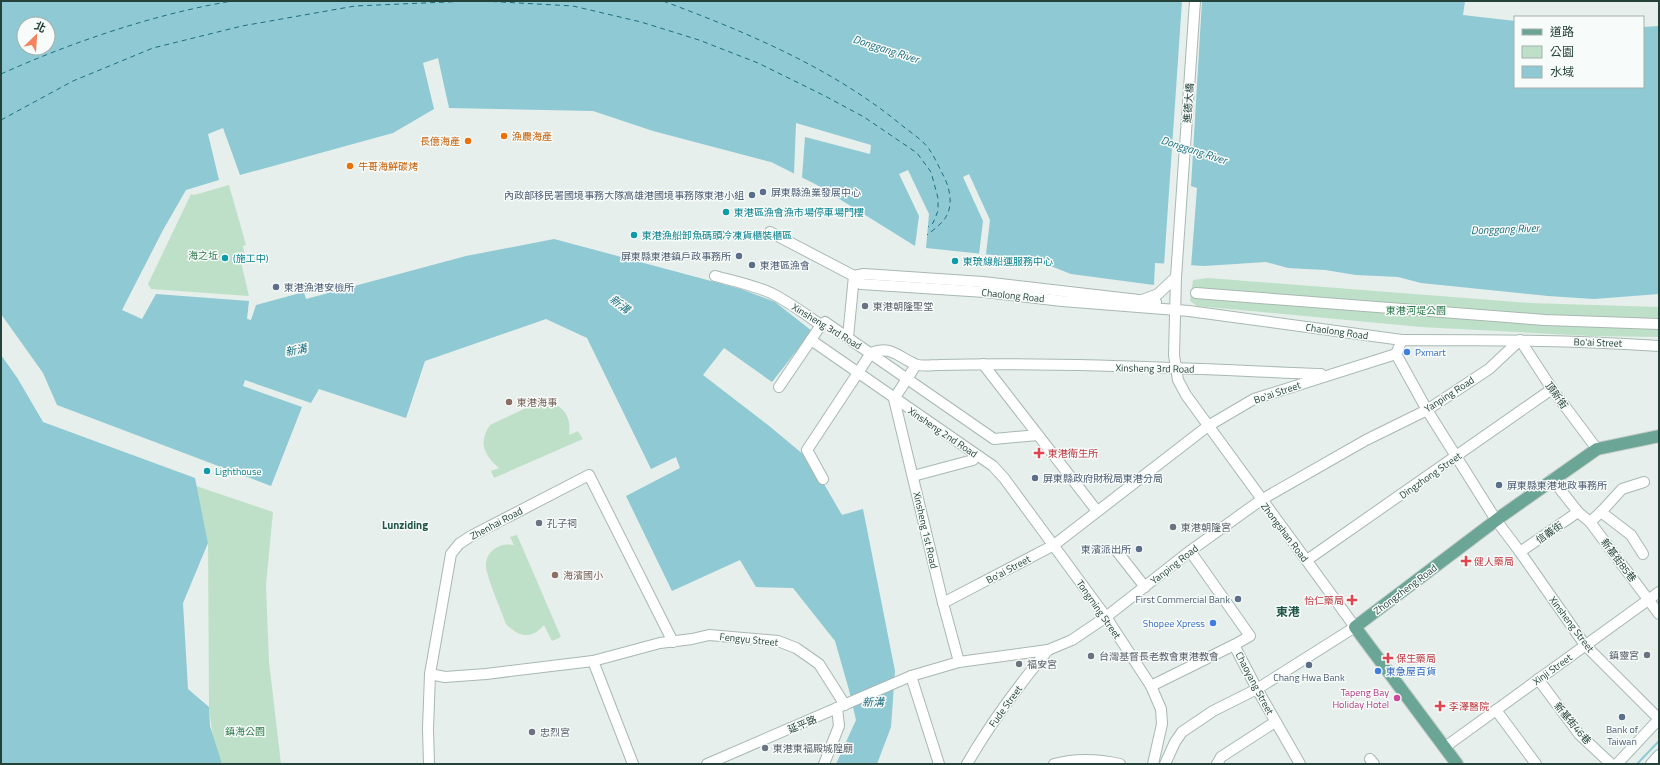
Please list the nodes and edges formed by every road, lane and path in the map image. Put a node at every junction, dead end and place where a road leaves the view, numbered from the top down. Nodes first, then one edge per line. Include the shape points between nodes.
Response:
1 (1195, 1) edge
2 (770, 232) dead end
3 (715, 276) dead end
4 (854, 276) junction
5 (1176, 277) junction
6 (1196, 293) dead end
7 (1142, 300) junction
8 (1176, 310) junction
9 (1659, 324) edge
10 (821, 325) junction
11 (848, 337) junction
12 (811, 340) junction
13 (1402, 340) junction
14 (1520, 340) junction
15 (1659, 346) edge
16 (871, 353) junction
17 (1396, 354) junction
18 (983, 364) junction
19 (916, 365) junction
20 (1176, 368) junction
21 (858, 372) junction
22 (1327, 375) junction
23 (906, 380) junction
24 (779, 387) dead end
25 (1552, 389) junction
26 (894, 399) junction
27 (1427, 410) junction
28 (1208, 426) junction
29 (1038, 435) junction
30 (1659, 436) edge
31 (1597, 449) junction
32 (976, 455) junction
33 (1456, 456) junction
34 (913, 476) junction
35 (823, 479) dead end
36 (1552, 479) junction
37 (1644, 482) dead end
38 (1261, 500) junction
39 (1097, 511) junction
40 (1578, 512) junction
41 (1601, 512) junction
42 (1496, 520) junction
43 (1590, 522) junction
44 (1054, 544) junction
45 (1116, 550) dead end
46 (1190, 551) junction
47 (1520, 552) junction
48 (1643, 554) dead end
49 (1306, 560) junction
50 (1145, 587) junction
51 (1659, 592) edge
52 (1648, 598) junction
53 (943, 603) junction
54 (1659, 614) edge
55 (1106, 617) junction
56 (1355, 627) junction
57 (672, 642) junction
58 (1234, 645) junction
59 (1585, 645) junction
60 (1048, 650) junction
61 (593, 661) junction
62 (959, 662) junction
63 (430, 674) junction
64 (911, 676) junction
65 (1538, 679) junction
66 (1151, 686) junction
67 (1257, 689) junction
68 (845, 705) junction
69 (1496, 710) junction
70 (1659, 719) edge
71 (1276, 722) junction
72 (1444, 747) junction
73 (1659, 755) edge
74 (722, 761) edge
75 (429, 764) edge
76 (633, 764) edge
77 (707, 764) edge
78 (824, 764) edge
79 (939, 764) edge
80 (967, 764) edge
81 (1054, 764) edge
82 (1120, 764) edge
83 (1153, 764) edge
84 (1165, 764) edge
85 (1217, 764) edge
86 (1300, 764) edge
87 (1457, 764) edge
88 (1536, 764) edge
89 (1610, 764) edge
90 (1617, 764) edge
91 (1651, 764) edge

1 - 5 street, 進德大橋
2 - 4 street, Chaolong Road
3 - 10 street, Xinsheng 3rd Road via 770,293
4 - 7 street, Chaolong Road via 864,274 964,281
4 - 8 street, Chaolong Road via 861,284 985,292
4 - 11 street
5 - 7 street via 1158,294
5 - 8 street, Zhongshan Road
6 - 9 street via 1545,320
7 - 8 street, Chaolong Road
8 - 13 street, Chaolong Road
8 - 20 street, Zhongshan Road
10 - 11 street, Xinsheng 3rd Road via 825,322
10 - 12 street
11 - 16 street, Xinsheng 3rd Road
12 - 21 street, Xinsheng 2nd Road
12 - 24 street
13 - 14 street, Bo'ai Street
13 - 17 street
14 - 15 street, Bo'ai Street
14 - 25 street, 頂新街
14 - 27 street, Yanping Road via 1489,368
16 - 19 street, Xinsheng 3rd Road via 886,350
16 - 21 street, Xinsheng 3rd Road
16 - 23 street, Xinsheng 3rd Road
17 - 22 street, Bo'ai Street
17 - 27 street, Xinsheng Street
18 - 19 street, Xinsheng 3rd Road
18 - 20 street, Xinsheng 3rd Road
18 - 29 street
19 - 23 street
20 - 22 street, Xinsheng 3rd Road
20 - 28 street, Zhongshan Road via 1178,380 1186,395
21 - 26 street, Xinsheng 2nd Road
21 - 35 street via 807,450
22 - 28 street, Bo'ai Street via 1254,399
23 - 26 street
23 - 29 street, Xinsheng 3rd Road via 994,439
25 - 31 street, 頂新街
25 - 33 street, Dingzhong Street
26 - 32 street, Xinsheng 2nd Road
26 - 34 street, Xinsheng 1st Road
27 - 33 street, Xinsheng Street
27 - 38 street, Yanping Road via 1366,440
28 - 38 street, Zhongshan Road
28 - 39 street, Bo'ai Street
29 - 39 street
30 - 31 main road, Zhongzheng Road
31 - 36 main road, Zhongzheng Road
32 - 34 street via 972,460
32 - 44 street, Xinsheng 2nd Road via 994,466
33 - 42 street, Xinsheng Street
33 - 49 street, Dingzhong Street
34 - 53 street, Xinsheng 1st Road
36 - 40 street, 新基街85巷
36 - 42 main road, Zhongzheng Road
37 - 41 street via 1622,489
38 - 46 street, Yanping Road
38 - 49 street, Zhongshan Road
39 - 44 street, Bo'ai Street
40 - 43 street, 新基街85巷
40 - 47 street, 信義街
41 - 43 street
41 - 48 street, 新基街85巷 via 1631,535
42 - 47 street, Xinsheng Street
42 - 56 main road, Zhongzheng Road
43 - 52 street, 新基街85巷
44 - 53 street, Bo'ai Street
44 - 55 street, Tongming Street
45 - 50 street
46 - 50 street, Yanping Road
46 - 58 street, Chaoyang Street via 1250,636
47 - 59 street, Xinsheng Street
49 - 56 street, Zhongshan Road
50 - 55 street, Yanping Road
51 - 52 street, Xinji Street
52 - 54 street, 新基街85巷
52 - 59 street, Xinji Street
53 - 62 street, Xinsheng 1st Road
55 - 60 street, Yanping Road via 1072,640
55 - 66 street, Tongming Street
56 - 67 street, Zhongzheng Road
56 - 72 main road, Zhongshan Road
57 - 61 street, Fengyu Street
57 - 63 street, Zhenhai Road via 589,476 459,544 451,554
57 - 68 street, Fengyu Street via 709,635 778,641 796,648 820,664
58 - 66 street
58 - 67 street, Chaoyang Street
59 - 65 street, Xinji Street
59 - 70 street, Xinsheng Street
60 - 62 street, Yanping Road
60 - 80 street, Fude Street via 982,738
61 - 63 street via 486,674 445,677
61 - 76 street
62 - 64 street, Yanping Road
63 - 75 street, Zhenhai Road
64 - 68 street, 延平路
64 - 79 street
65 - 69 street, Xinji Street
65 - 89 street, 新基街46巷 via 1579,734
66 - 83 street, Tongming Street via 1161,709 1162,724
67 - 71 street, Chaoyang Street
67 - 84 street, Zhongzheng Road via 1213,711 1182,732
68 - 74 street, 延平路
68 - 78 street
69 - 72 street, Xinji Street
69 - 88 street
70 - 90 street
71 - 85 street via 1221,756
71 - 86 street, Chaoyang Street
72 - 87 main road, Zhongshan Road
73 - 91 street
74 - 77 street, 延平路
81 - 82 street via 1082,759

